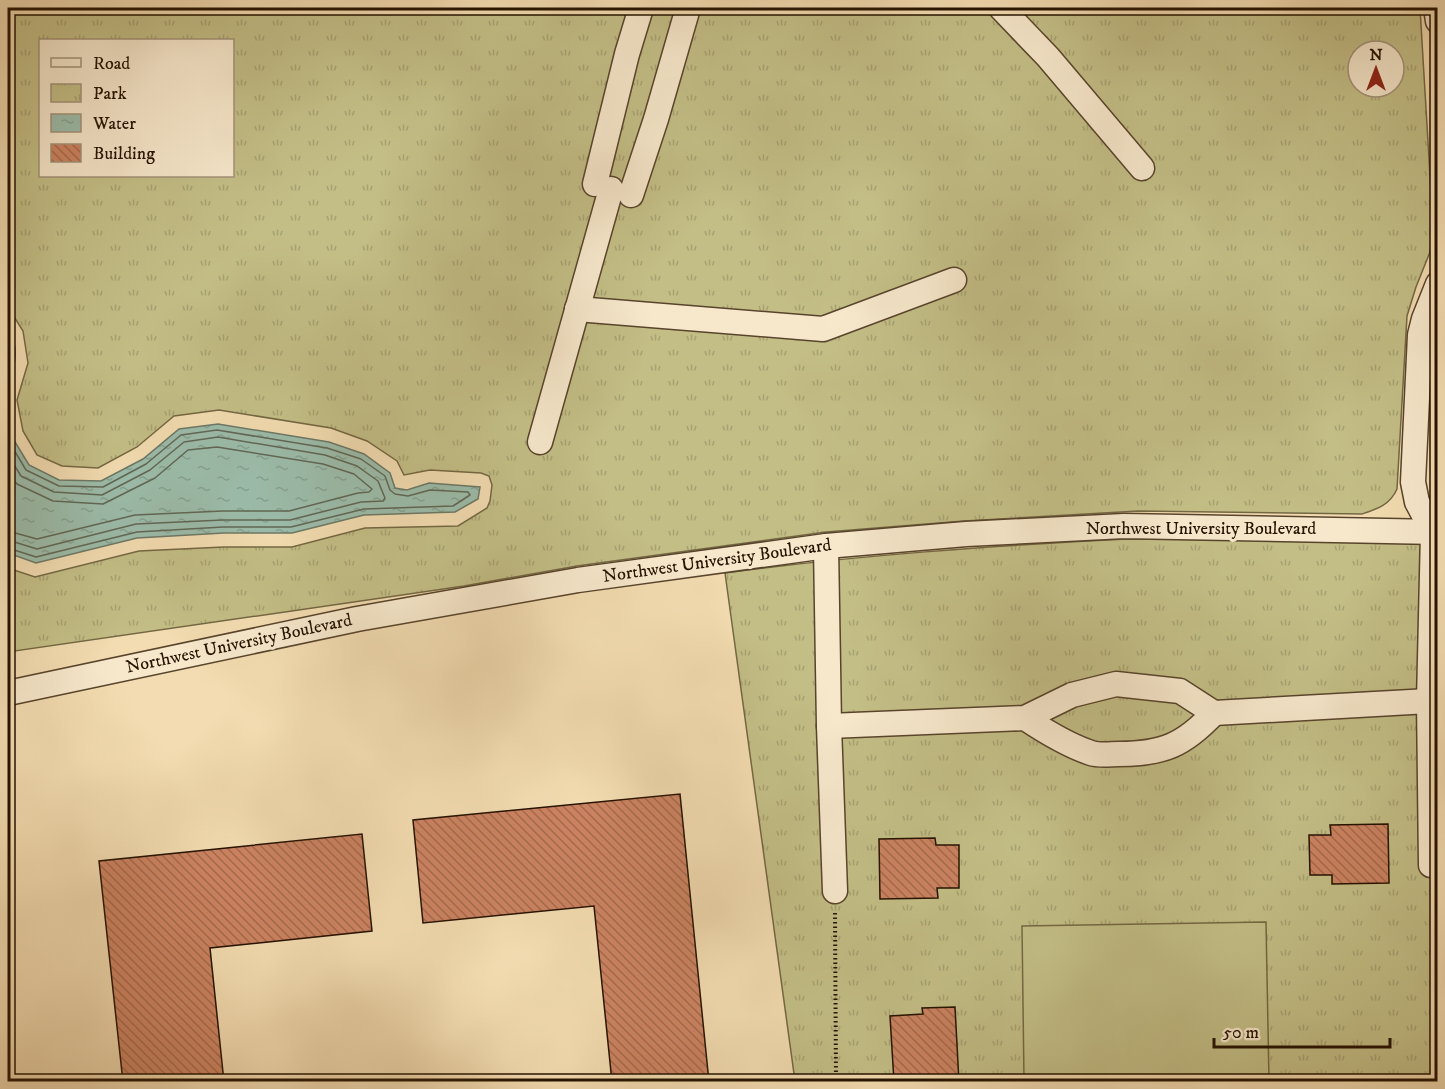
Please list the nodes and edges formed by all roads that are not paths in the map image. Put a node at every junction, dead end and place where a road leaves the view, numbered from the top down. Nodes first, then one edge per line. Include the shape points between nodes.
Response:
1 (641, 8) edge
2 (688, 8) edge
3 (1001, 8) edge
4 (1436, 8) edge
5 (1437, 21) edge
6 (1142, 168) dead end
7 (613, 189) junction
8 (954, 280) dead end
9 (1437, 284) edge
10 (578, 309) junction
11 (540, 442) dead end
12 (1436, 530) edge
13 (826, 546) junction
14 (8, 693) edge
15 (1429, 701) junction
16 (1214, 713) junction
17 (1025, 718) junction
18 (829, 726) junction
19 (1431, 865) dead end
20 (835, 891) road end

1 - 7 street via 627,54
2 - 7 street via 656,119
3 - 6 street
4 - 5 street
7 - 10 street
8 - 10 street via 823,329
9 - 12 street via 1420,335 1413,482 1417,502
10 - 11 street
12 - 13 street, Northwest University Boulevard via 1124,526
12 - 15 street
13 - 14 street, Northwest University Boulevard via 579,580 357,619
13 - 18 street
15 - 16 street
15 - 19 street
16 - 17 street via 1180,691 1116,684 1072,695
16 - 17 street via 1197,731 1168,748 1141,754 1094,754 1054,737
17 - 18 street
18 - 20 street

